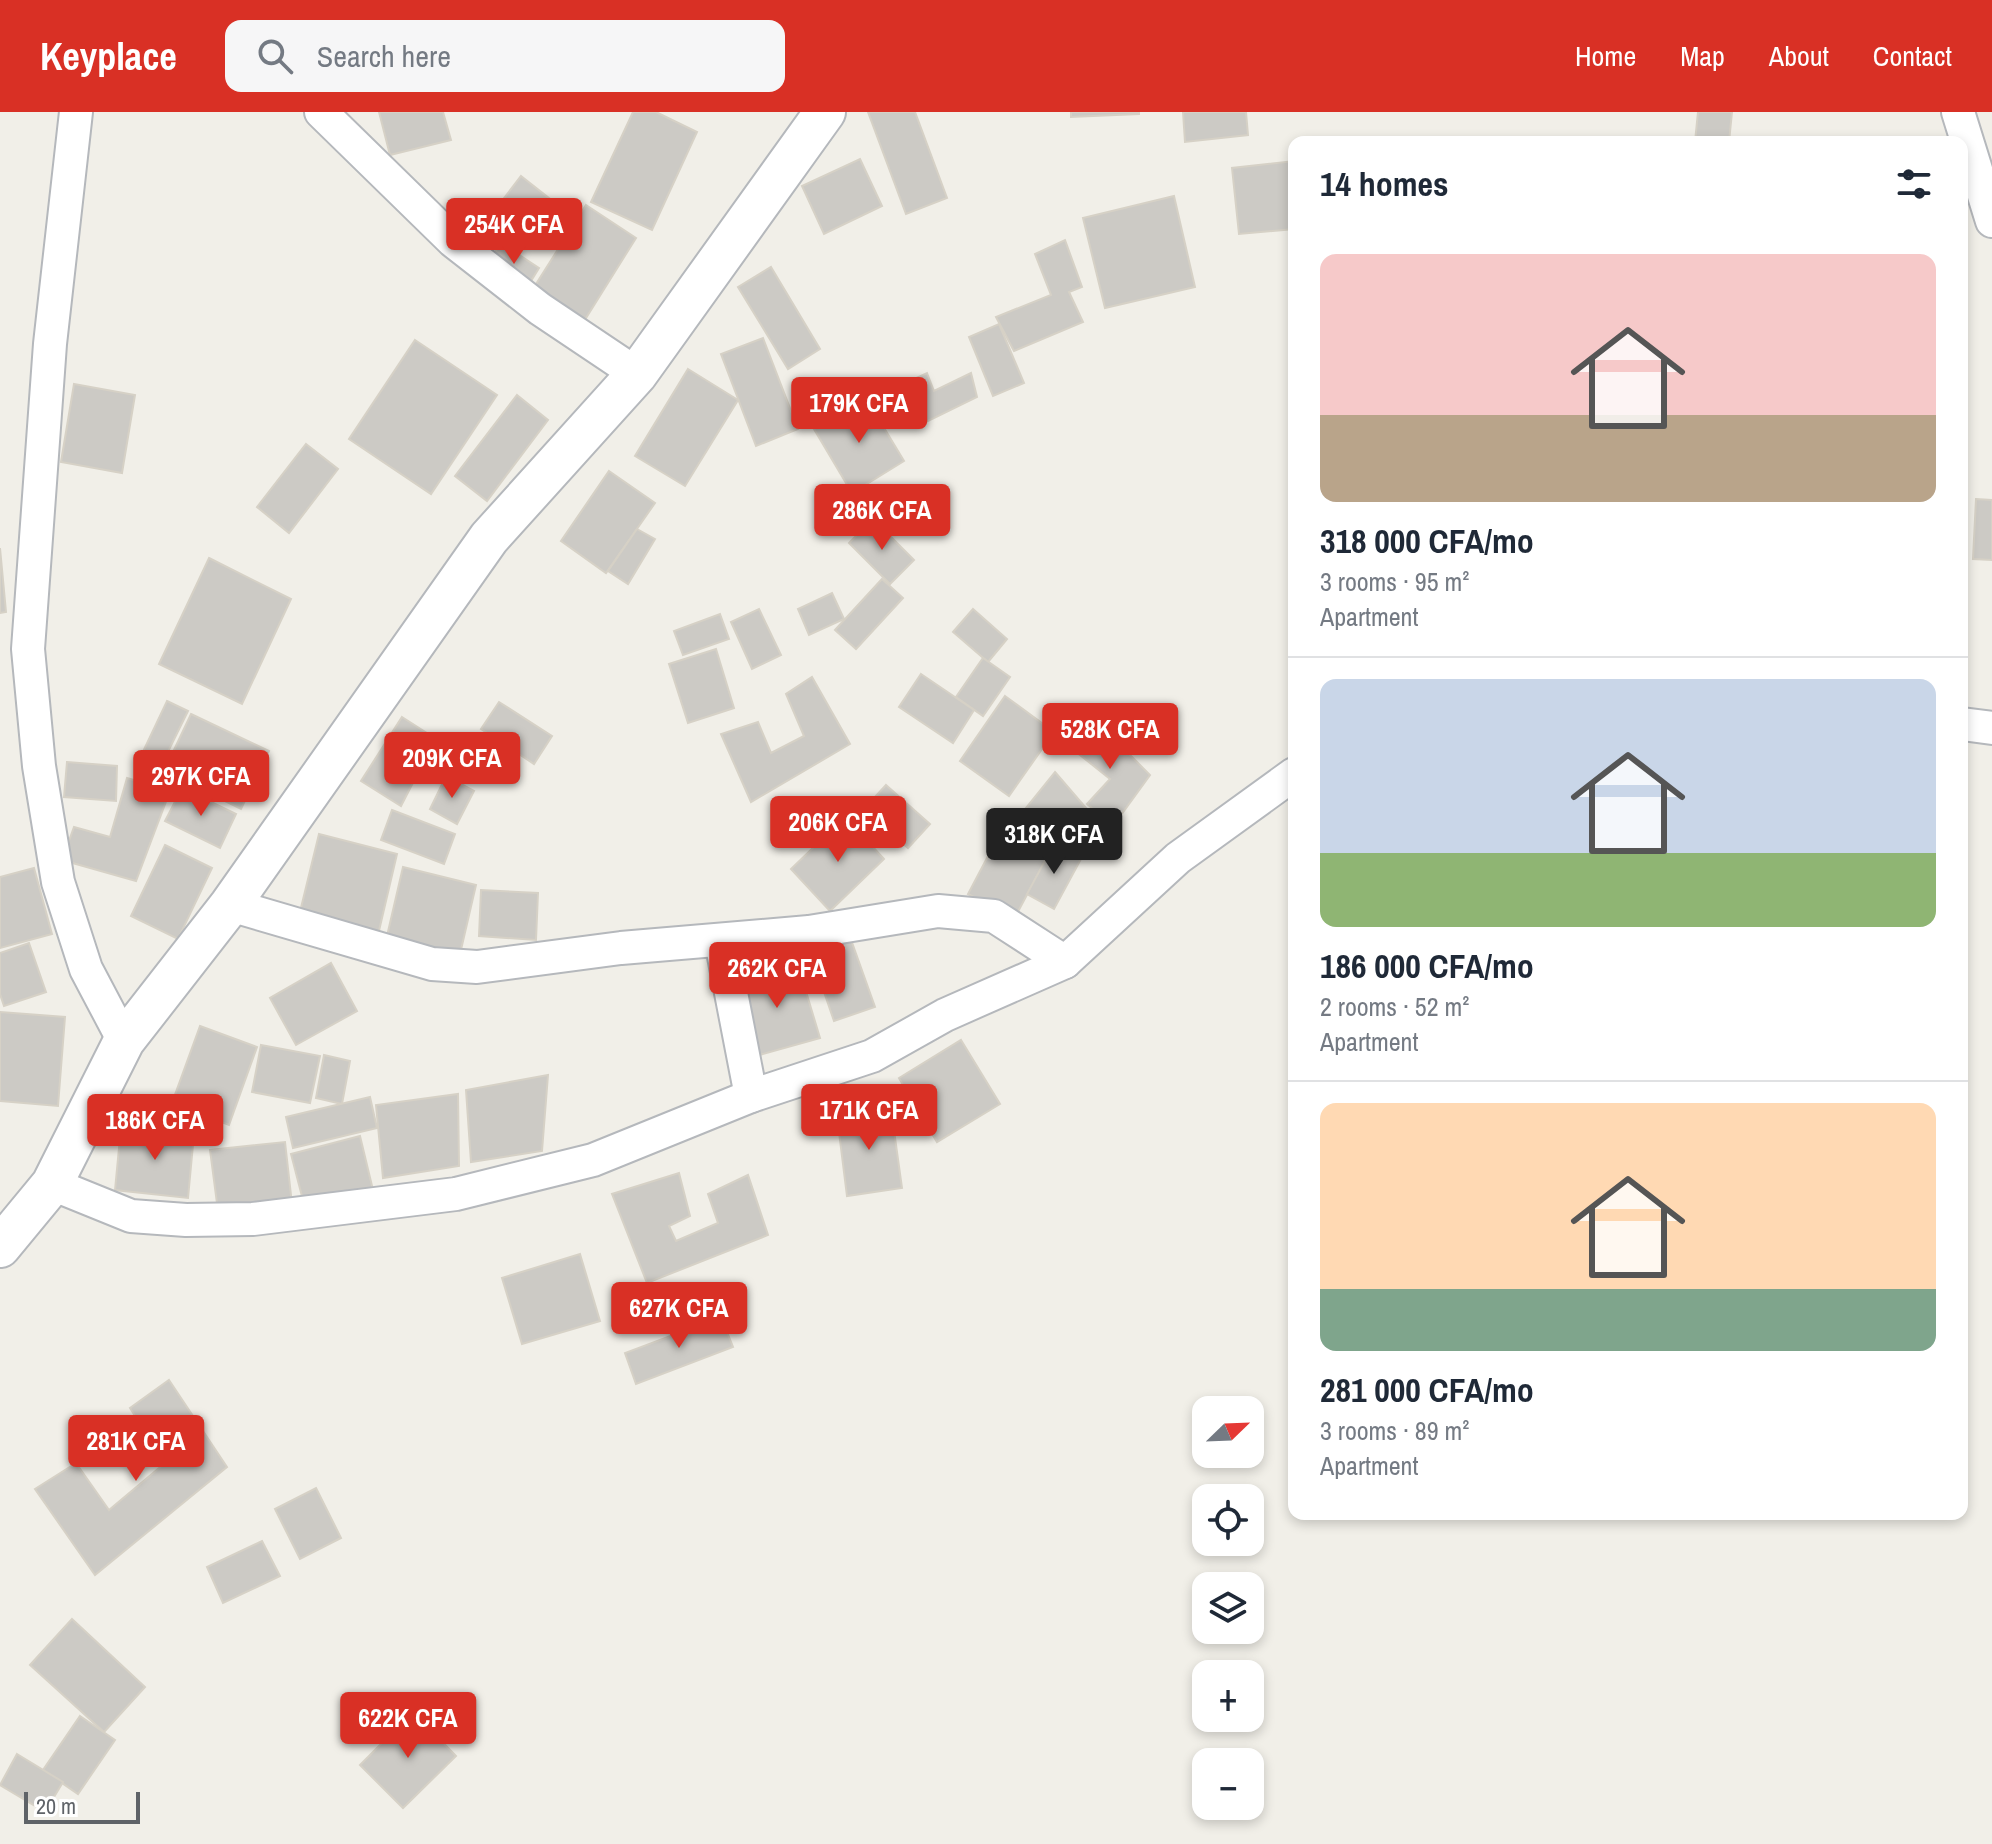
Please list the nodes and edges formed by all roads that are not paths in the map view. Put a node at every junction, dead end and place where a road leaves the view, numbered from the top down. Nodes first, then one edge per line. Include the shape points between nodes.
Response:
1 (76, 112) edge
2 (321, 112) edge
3 (825, 112) edge
4 (1958, 112) edge
5 (1965, 136) edge
6 (1968, 144) edge
7 (1992, 221) edge
8 (637, 374) junction
9 (1968, 725) edge
10 (1992, 728) edge
11 (1288, 778) edge
12 (230, 905) junction
13 (721, 941) junction
14 (1065, 962) junction
15 (124, 1041) junction
16 (751, 1096) junction
17 (52, 1184) junction
18 (0, 1247) edge

1 - 15 street via 50,344 28,649 39,766 58,882 86,969
2 - 8 street via 453,241 540,309
3 - 8 street
4 - 5 street
6 - 7 street
8 - 12 street via 489,538
9 - 10 street
11 - 14 street via 1178,858
12 - 13 street via 432,964 477,967
12 - 15 street
13 - 14 street via 938,911 994,916
13 - 16 street
14 - 16 street via 945,1015 872,1056
15 - 17 street
16 - 17 street via 593,1160 456,1194 253,1219 186,1220 131,1216
17 - 18 street

